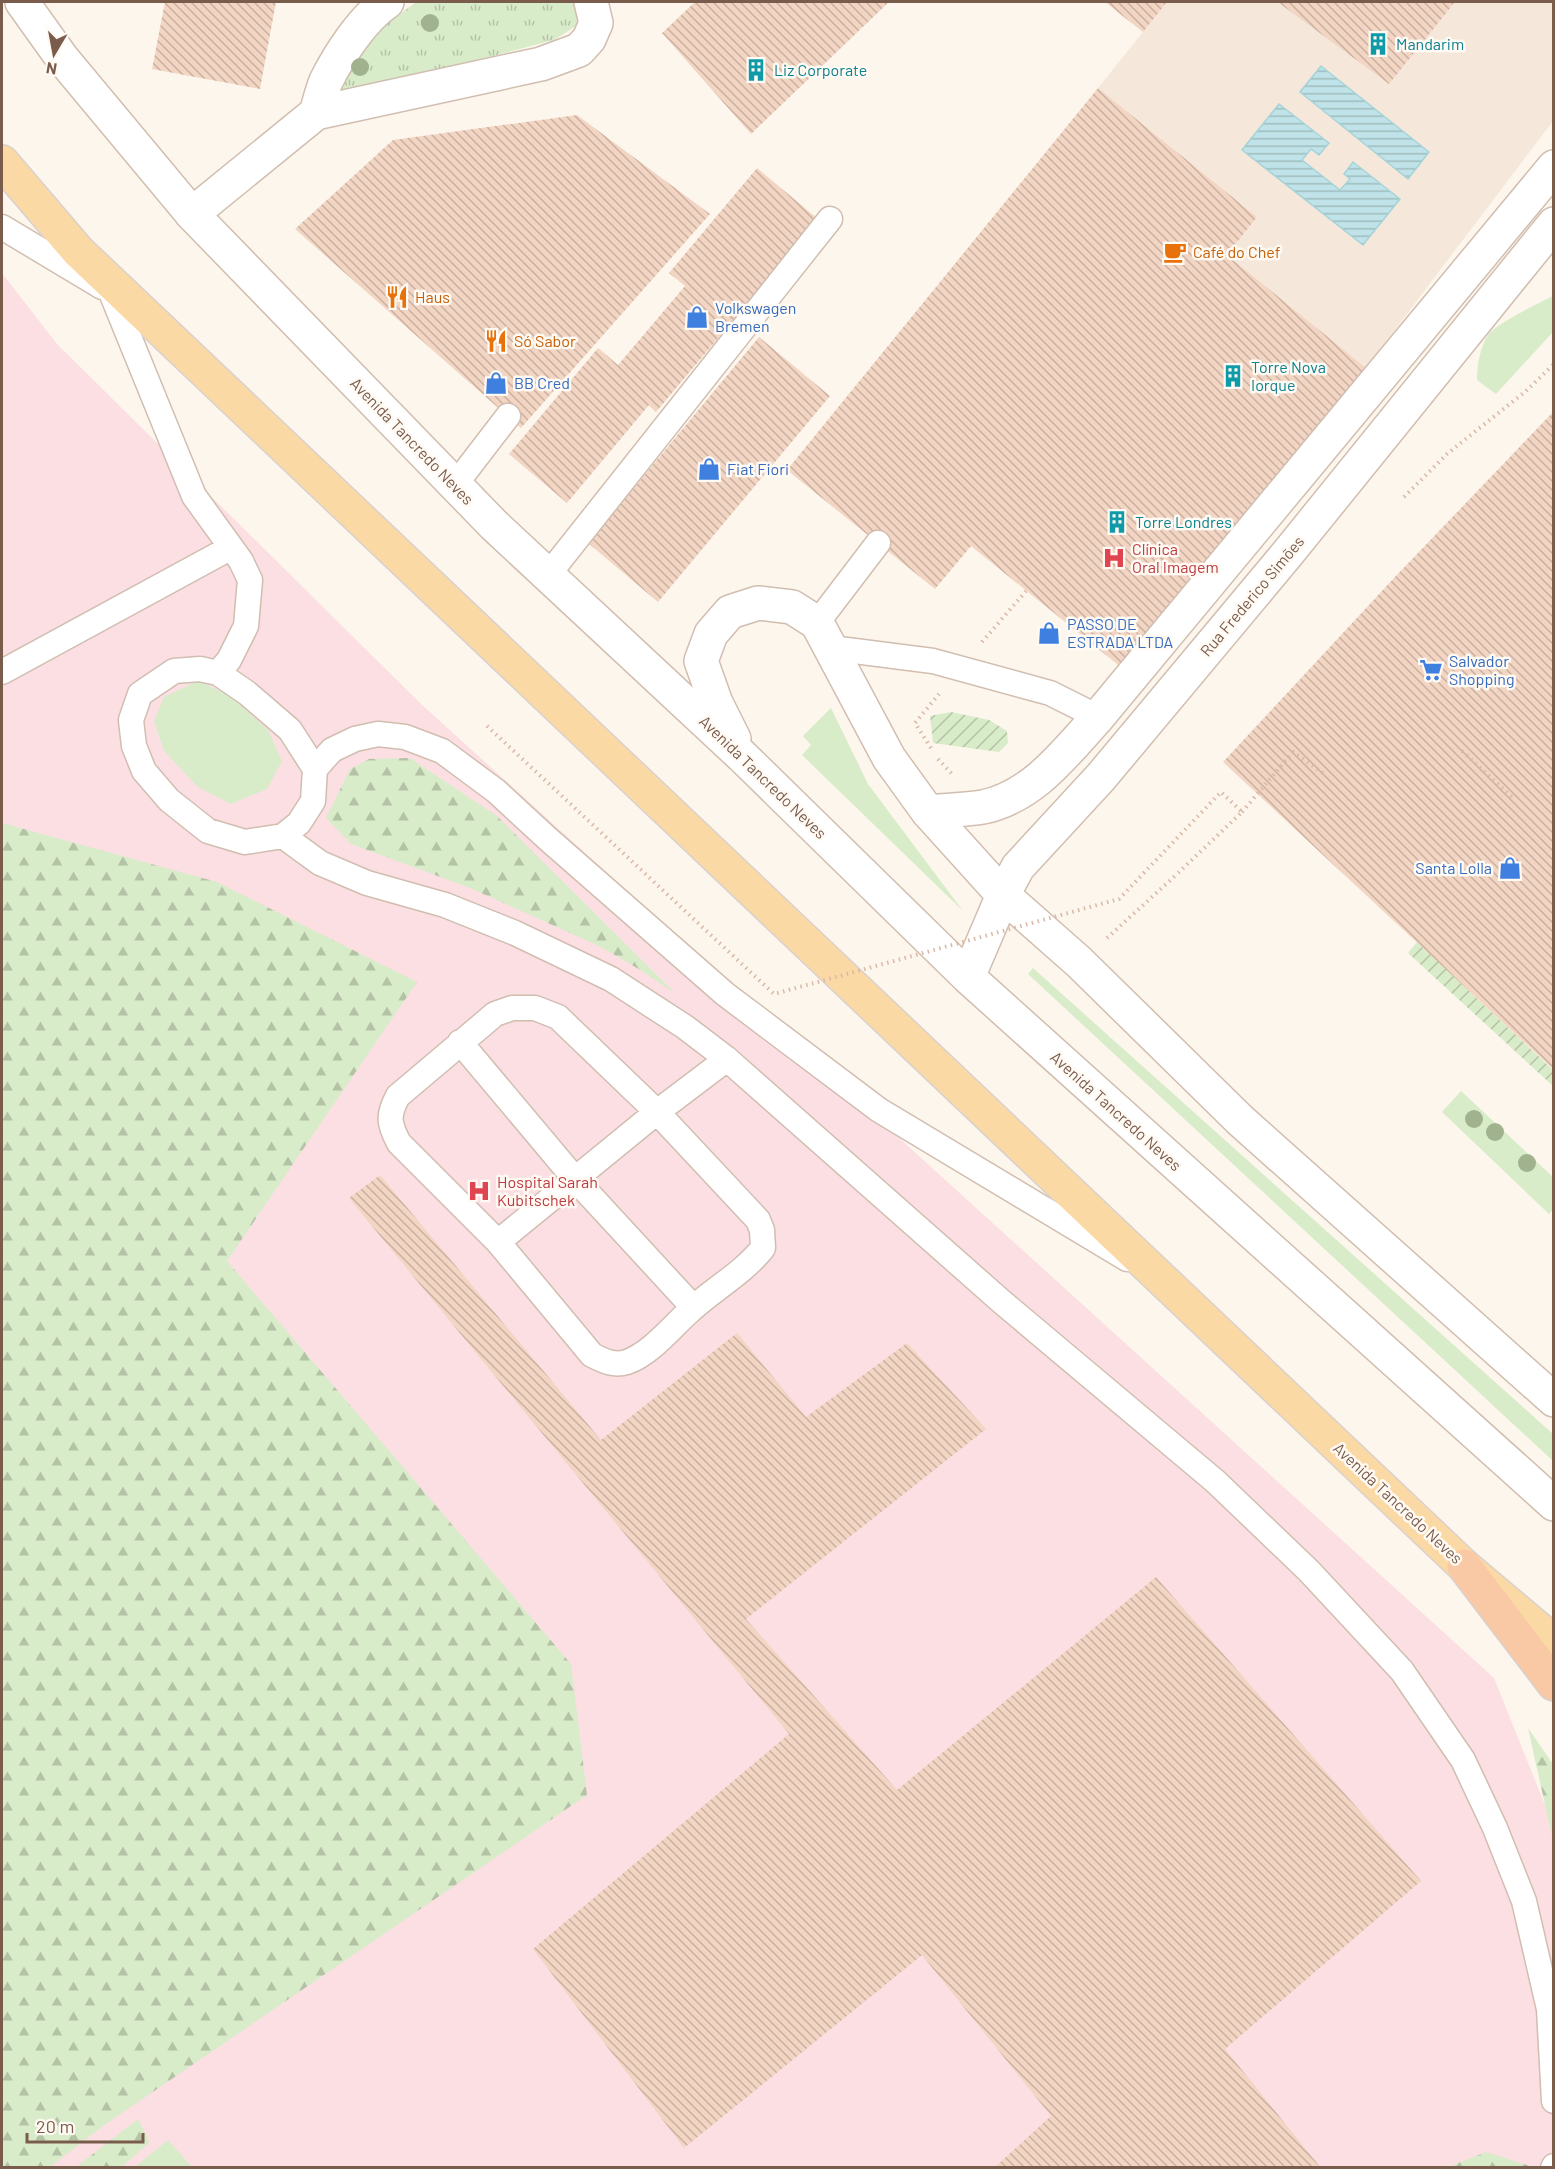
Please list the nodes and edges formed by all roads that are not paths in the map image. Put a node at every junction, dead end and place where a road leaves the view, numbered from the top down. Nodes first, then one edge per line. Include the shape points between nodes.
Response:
1 (22, 2) edge
2 (387, 2) edge
3 (591, 2) edge
4 (316, 113) junction
5 (2, 162) edge
6 (1554, 167) edge
7 (192, 214) junction
8 (830, 219) dead end
9 (1554, 224) edge
10 (2, 227) edge
11 (108, 285) junction
12 (508, 416) dead end
13 (1336, 429) junction
14 (456, 485) junction
15 (878, 543) dead end
16 (230, 548) junction
17 (1288, 553) junction
18 (548, 575) junction
19 (824, 635) junction
20 (2, 672) edge
21 (218, 673) junction
22 (1098, 717) junction
23 (742, 756) junction
24 (315, 769) junction
25 (928, 812) junction
26 (283, 836) junction
27 (1002, 895) junction
28 (968, 977) junction
29 (460, 1042) junction
30 (727, 1059) junction
31 (657, 1112) junction
32 (575, 1179) junction
33 (498, 1242) junction
34 (1162, 1281) junction
35 (693, 1307) junction
36 (1554, 1400) edge
37 (1554, 1504) edge
38 (1464, 1566) junction
39 (1554, 1642) edge
40 (1554, 1684) edge
41 (1554, 2101) edge

1 - 7 street, Avenida Tancredo Neves via 62,58
2 - 4 street via 375,10 343,53 326,83
3 - 4 street via 596,23 579,50 541,64
4 - 7 street
5 - 11 main road, Avenida Tancredo Neves
6 - 13 street
7 - 14 street, Avenida Tancredo Neves
8 - 18 lane
9 - 17 street, Rua Frederico Simões
10 - 11 lane
11 - 16 lane via 194,496
11 - 34 main road, Avenida Tancredo Neves via 139,309
12 - 14 lane
13 - 17 street via 1334,449 1301,491
13 - 22 street
14 - 18 street, Avenida Tancredo Neves
15 - 19 lane
16 - 20 lane
16 - 21 lane via 250,580 246,626
17 - 27 street, Rua Frederico Simões via 1101,777 1018,867
18 - 23 street, Avenida Tancredo Neves
19 - 22 lane via 1050,693
19 - 23 street via 792,607 758,603 730,612 711,634 702,660 716,703
19 - 25 street via 890,758
21 - 24 lane via 290,730
21 - 26 lane via 200,669 174,671 140,694 131,720 134,746 144,771 169,800 208,831 245,842
22 - 25 street via 1054,766 1022,793 984,807
23 - 28 street, Avenida Tancredo Neves
24 - 26 lane via 313,801 299,823
24 - 34 lane via 332,750 378,734 405,737 442,752 496,791 725,994 879,1110
25 - 27 street
26 - 30 lane via 320,863 357,879 445,905 611,979
27 - 28 street, Rua Frederico Simões
27 - 36 street via 1079,962 1240,1120
28 - 37 street, Avenida Tancredo Neves
29 - 31 lane via 495,1014 512,1008 536,1008 558,1017
29 - 32 lane
29 - 33 lane via 398,1096 390,1110 391,1127 399,1143
30 - 31 lane
30 - 41 lane via 1002,1302 1215,1481 1309,1571 1402,1671 1463,1760 1524,1902 1549,2010
31 - 32 lane
31 - 35 lane via 758,1220 762,1230 763,1248 752,1262
32 - 33 lane
32 - 35 lane
33 - 35 lane via 592,1355 611,1364 627,1362 645,1352
34 - 38 main road, Avenida Tancredo Neves
38 - 39 main road, Avenida Tancredo Neves
38 - 40 highway

